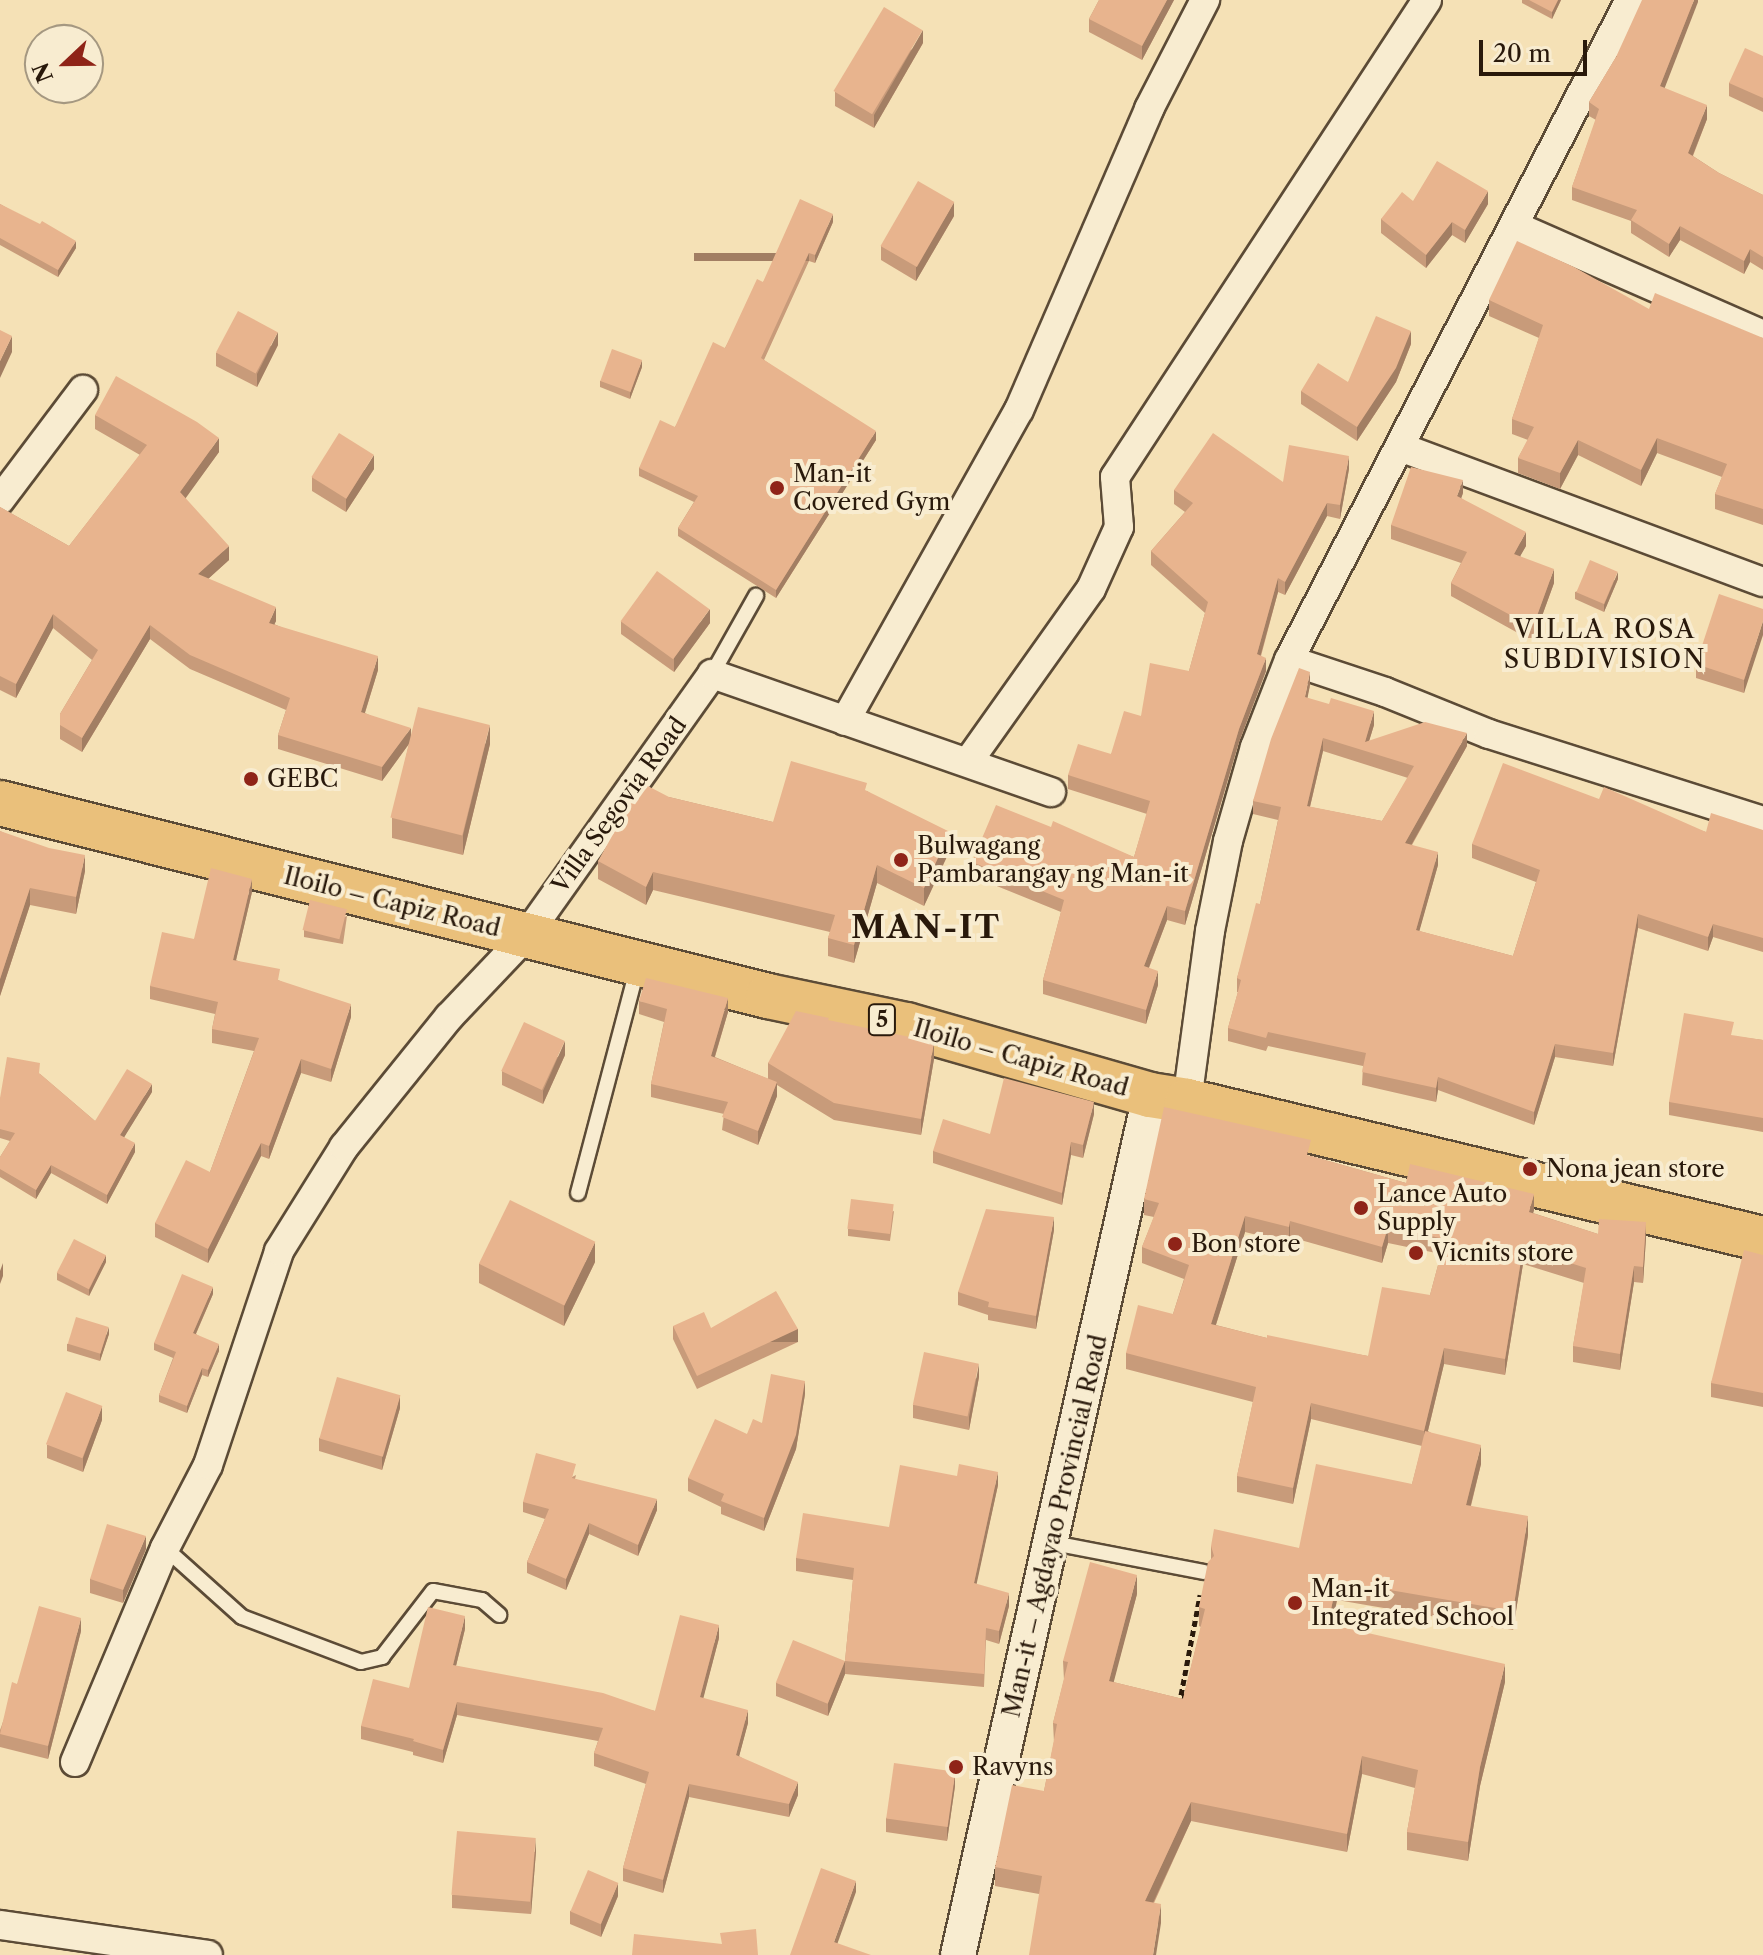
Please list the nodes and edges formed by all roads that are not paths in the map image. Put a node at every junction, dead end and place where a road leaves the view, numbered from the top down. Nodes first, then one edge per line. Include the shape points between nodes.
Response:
1 (1205, 0) edge
2 (1427, 0) edge
3 (1630, 0) edge
4 (1515, 226) junction
5 (1763, 335) edge
6 (83, 390) dead end
7 (1400, 447) junction
8 (0, 500) edge
9 (1763, 582) edge
10 (756, 596) dead end
11 (1289, 660) junction
12 (712, 674) junction
13 (845, 721) junction
14 (968, 762) junction
15 (1051, 792) dead end
16 (0, 803) edge
17 (1763, 821) edge
18 (526, 936) junction
19 (640, 962) junction
20 (1168, 1098) junction
21 (578, 1193) dead end
22 (1763, 1239) edge
23 (1053, 1543) junction
24 (165, 1548) junction
25 (1204, 1572) edge
26 (499, 1615) dead end
27 (75, 1762) dead end
28 (0, 1925) edge
29 (208, 1955) edge
30 (958, 1955) edge

1 - 13 street via 1149,109 1019,410
2 - 14 street via 1115,477 1119,527 1091,589
3 - 4 street
4 - 5 street
4 - 7 street
6 - 8 street
7 - 9 street
7 - 11 street
10 - 12 lane
11 - 17 street via 1489,734
11 - 20 street via 1255,747 1228,841
12 - 13 street
12 - 18 street, Villa Segovia Road
13 - 14 street
14 - 15 street
16 - 18 highway, Iloilo – Capiz Road / 5
18 - 19 highway, Iloilo – Capiz Road / 5
18 - 24 street, Villa Segovia Road via 449,1017 344,1147 279,1251 208,1465
19 - 20 highway, Iloilo – Capiz Road / 5 via 906,1025
19 - 21 lane
20 - 22 highway, Iloilo – Capiz Road / 5
20 - 23 street, Man-it – Agdayao Provincial Road
23 - 25 lane
23 - 30 street, Man-it – Agdayao Provincial Road
24 - 26 lane via 242,1617 361,1662 382,1657 433,1591 482,1600
24 - 27 street, Villa Segovia Road
28 - 29 street

